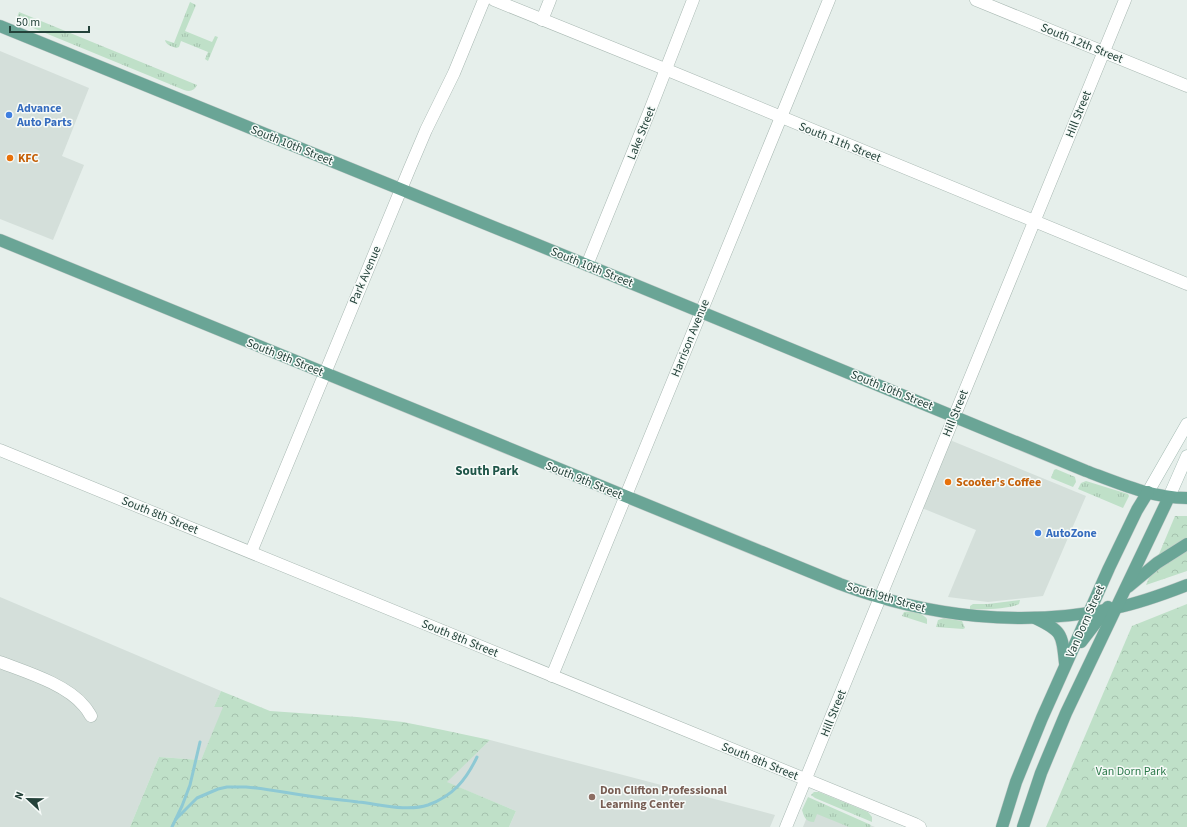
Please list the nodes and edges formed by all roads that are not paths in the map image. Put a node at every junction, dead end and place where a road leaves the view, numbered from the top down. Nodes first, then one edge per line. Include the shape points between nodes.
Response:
1 (484, 0) edge
2 (494, 0) edge
3 (550, 0) edge
4 (693, 0) edge
5 (829, 0) edge
6 (976, 0) edge
7 (1125, 0) edge
8 (542, 20) junction
9 (0, 26) edge
10 (1103, 52) junction
11 (666, 70) junction
12 (1187, 86) edge
13 (780, 117) junction
14 (401, 189) junction
15 (1034, 221) junction
16 (0, 240) edge
17 (587, 265) junction
18 (1187, 284) edge
19 (701, 312) junction
20 (324, 373) junction
21 (954, 416) junction
22 (1187, 424) edge
23 (0, 450) edge
24 (1187, 456) edge
25 (1148, 492) junction
26 (625, 496) junction
27 (1170, 497) junction
28 (1187, 498) edge
29 (1187, 544) edge
30 (251, 552) junction
31 (1187, 585) edge
32 (1124, 590) junction
33 (880, 598) junction
34 (1110, 609) junction
35 (1088, 612) junction
36 (1034, 618) junction
37 (0, 662) edge
38 (1066, 665) junction
39 (552, 676) junction
40 (1059, 679) junction
41 (91, 716) dead end
42 (806, 780) junction
43 (786, 827) edge
44 (920, 827) edge
45 (1002, 827) edge
46 (1023, 827) edge

1 - 14 street, Park Avenue
2 - 8 street, South 11th Street
3 - 8 street
4 - 11 street, Lake Street
5 - 13 street, Harrison Avenue
6 - 10 street, South 12th Street
7 - 10 street, Hill Street
8 - 11 street, South 11th Street
9 - 14 main road, South 10th Street
10 - 12 street, South 12th Street
10 - 15 street, Hill Street
11 - 13 street, South 11th Street
11 - 17 street, Lake Street
13 - 15 street, South 11th Street
13 - 19 street, Harrison Avenue
14 - 17 main road, South 10th Street
14 - 20 street, Park Avenue
15 - 18 street, South 11th Street
15 - 21 street, Hill Street
16 - 20 main road, South 9th Street
17 - 19 main road, South 10th Street
19 - 21 main road, South 10th Street
19 - 26 street, Harrison Avenue
20 - 26 main road, South 9th Street
20 - 30 street, Park Avenue
21 - 25 main road, South 10th Street via 1086,471
21 - 33 street, Hill Street
22 - 25 street, Van Dorn Street
23 - 30 street, South 8th Street
24 - 27 street, Van Dorn Street
25 - 27 main road, South 10th Street
25 - 35 main road, Van Dorn Street
26 - 33 main road, South 9th Street
26 - 39 street, Harrison Avenue
27 - 28 main road, South 10th Street
27 - 32 main road, Van Dorn Street
29 - 32 main road via 1157,563
30 - 39 street, South 8th Street
31 - 34 main road, South 9th Street
32 - 34 main road, Van Dorn Street
33 - 36 main road, South 9th Street via 947,612 1002,618
33 - 42 street, Hill Street
34 - 35 main road, South 9th Street
34 - 40 main road via 1078,646
34 - 46 main road, Van Dorn Street via 1058,730
35 - 36 main road, South 9th Street
35 - 38 main road, Van Dorn Street
36 - 38 main road via 1057,631 1062,642
37 - 41 street via 68,692
38 - 40 main road, Van Dorn Street
39 - 42 street, South 8th Street
40 - 45 main road, Van Dorn Street via 1024,760
42 - 43 street, Hill Street
42 - 44 street, South 8th Street

